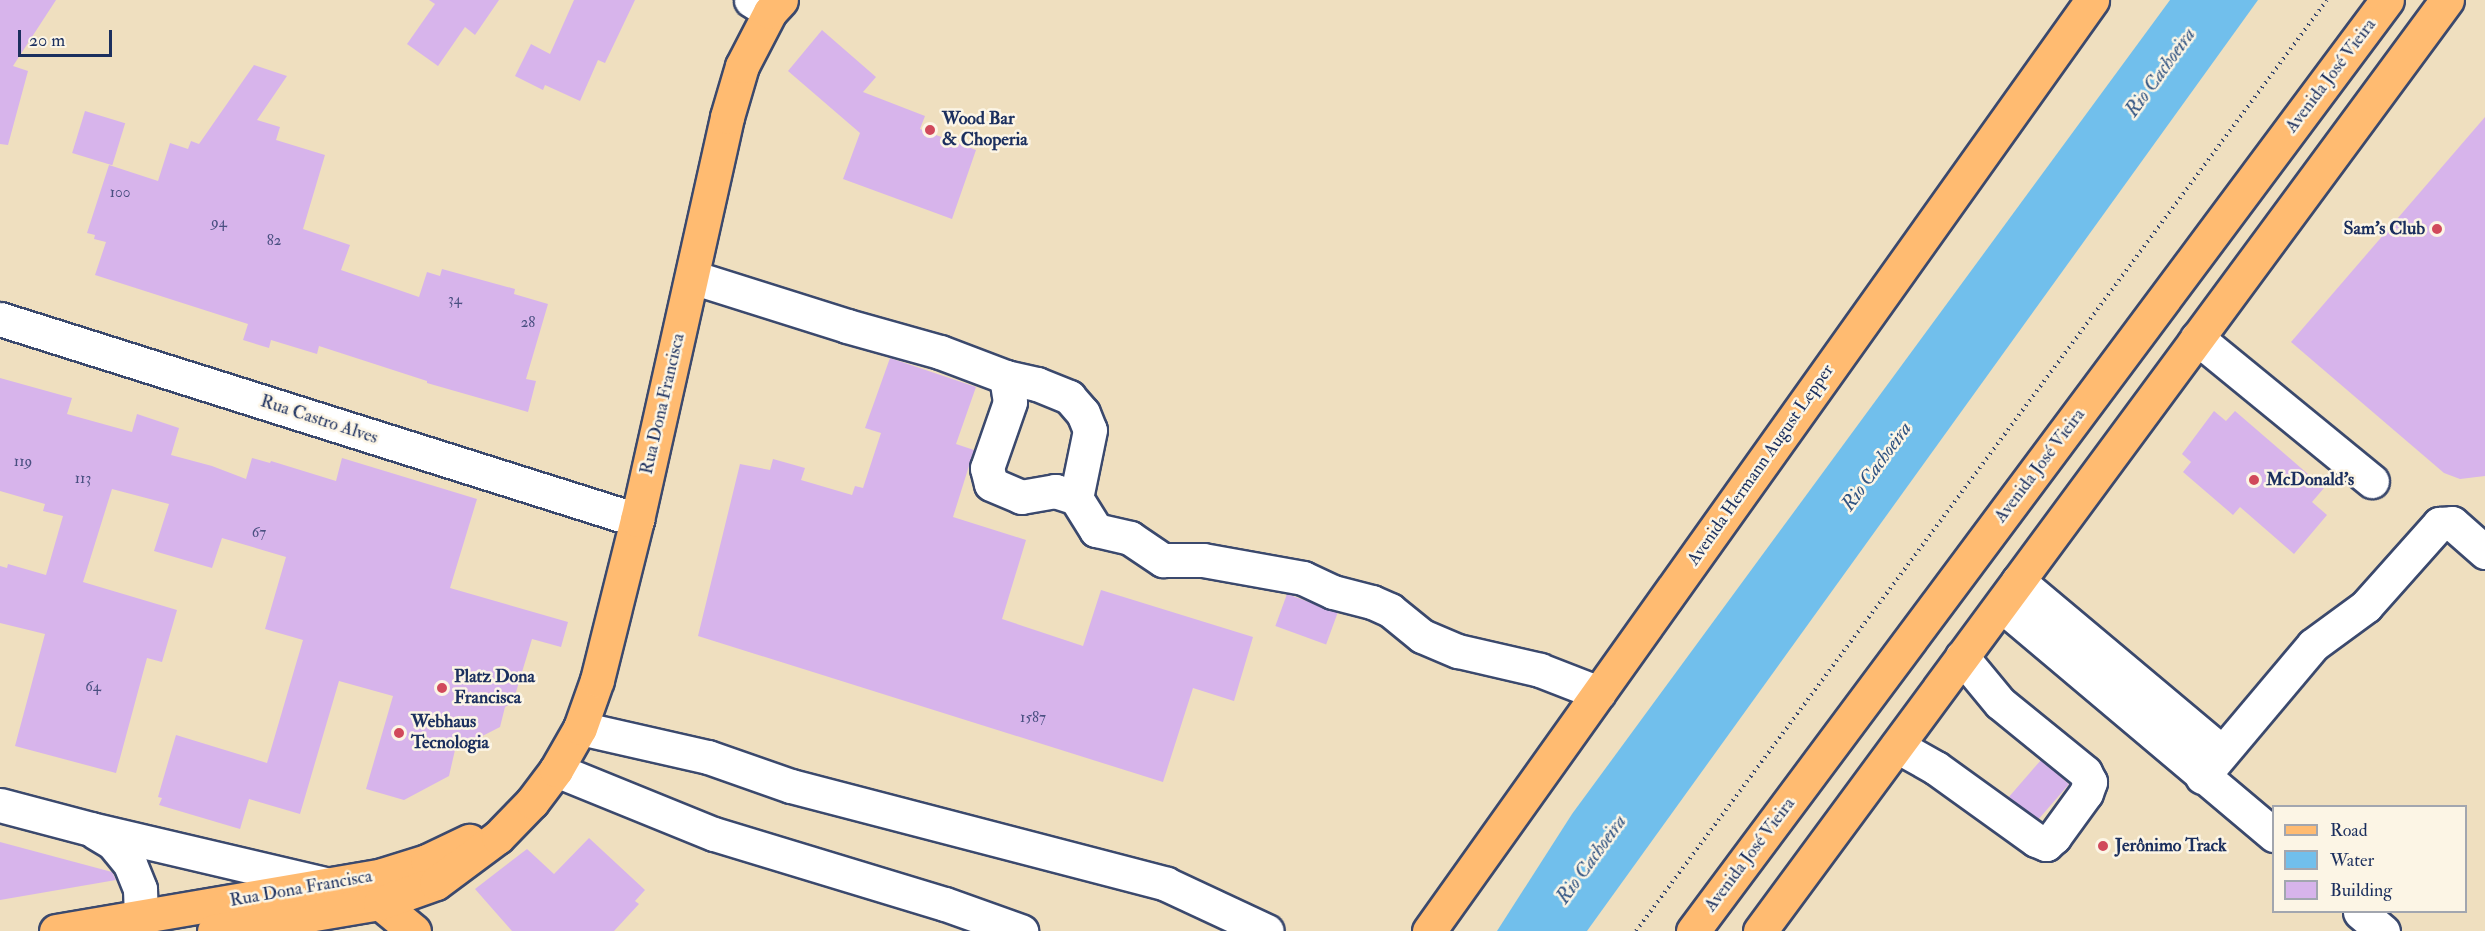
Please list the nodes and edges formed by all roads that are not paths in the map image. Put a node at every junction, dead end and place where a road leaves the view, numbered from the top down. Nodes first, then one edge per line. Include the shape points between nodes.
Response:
1 (2092, 0) edge
2 (2387, 0) edge
3 (2446, 0) edge
4 (767, 4) edge
5 (692, 277) junction
6 (0, 319) edge
7 (2197, 338) junction
8 (1006, 377) junction
9 (2372, 481) dead end
10 (1076, 498) junction
11 (637, 520) junction
12 (2485, 552) edge
13 (2010, 594) junction
14 (1962, 657) junction
15 (1599, 693) junction
16 (580, 728) junction
17 (1897, 746) junction
18 (2222, 752) junction
19 (556, 770) junction
20 (2202, 777) junction
21 (532, 802) junction
22 (0, 805) edge
23 (91, 829) junction
24 (2272, 833) edge
25 (331, 885) junction
26 (381, 903) junction
27 (2361, 913) edge
28 (142, 923) edge
29 (56, 931) edge
30 (214, 931) edge
31 (414, 931) edge
32 (1021, 931) edge
33 (1267, 931) edge
34 (1430, 931) edge
35 (1694, 931) edge
36 (1760, 931) edge
37 (2383, 931) edge

1 - 15 main road, Avenida Hermann August Lepper
2 - 35 main road, Avenida José Vieira
3 - 7 main road
4 - 5 main road, Rua Dona Francisca via 730,107
5 - 8 street via 940,352
5 - 11 main road, Rua Dona Francisca
6 - 11 street, Rua Castro Alves
7 - 9 street
7 - 13 main road
8 - 10 street via 1069,397 1083,413 1090,430
8 - 10 street via 1010,402 987,468 991,484 1021,498 1055,491
10 - 15 street via 1096,530 1130,538 1163,560 1203,560 1303,578 1390,610 1422,636 1458,651 1540,670
11 - 16 main road, Rua Dona Francisca via 597,680
12 - 18 street via 2452,523 2439,524 2366,606 2313,645
13 - 14 main road
13 - 18 street
13 - 20 street
14 - 17 main road
14 - 17 street via 2000,703 2085,772 2090,782 2086,793 2055,837 2046,844 2036,840 1936,768
15 - 34 main road, Avenida Hermann August Lepper
16 - 19 main road, Rua Dona Francisca
16 - 33 street via 708,757 791,786 1166,884
17 - 36 main road
18 - 20 street
19 - 21 main road, Rua Dona Francisca
19 - 32 street via 714,834
20 - 24 street
21 - 25 main road, Rua Dona Francisca via 462,846 427,861
21 - 26 main road, Rua Dona Francisca via 498,837 436,883
22 - 23 street
23 - 25 street
23 - 28 street via 113,843 130,864 140,889
25 - 26 main road
25 - 28 main road, Rua Dona Francisca
26 - 30 main road, Rua Dona Francisca
26 - 31 main road
27 - 37 street
28 - 29 main road, Rua Dona Francisca

